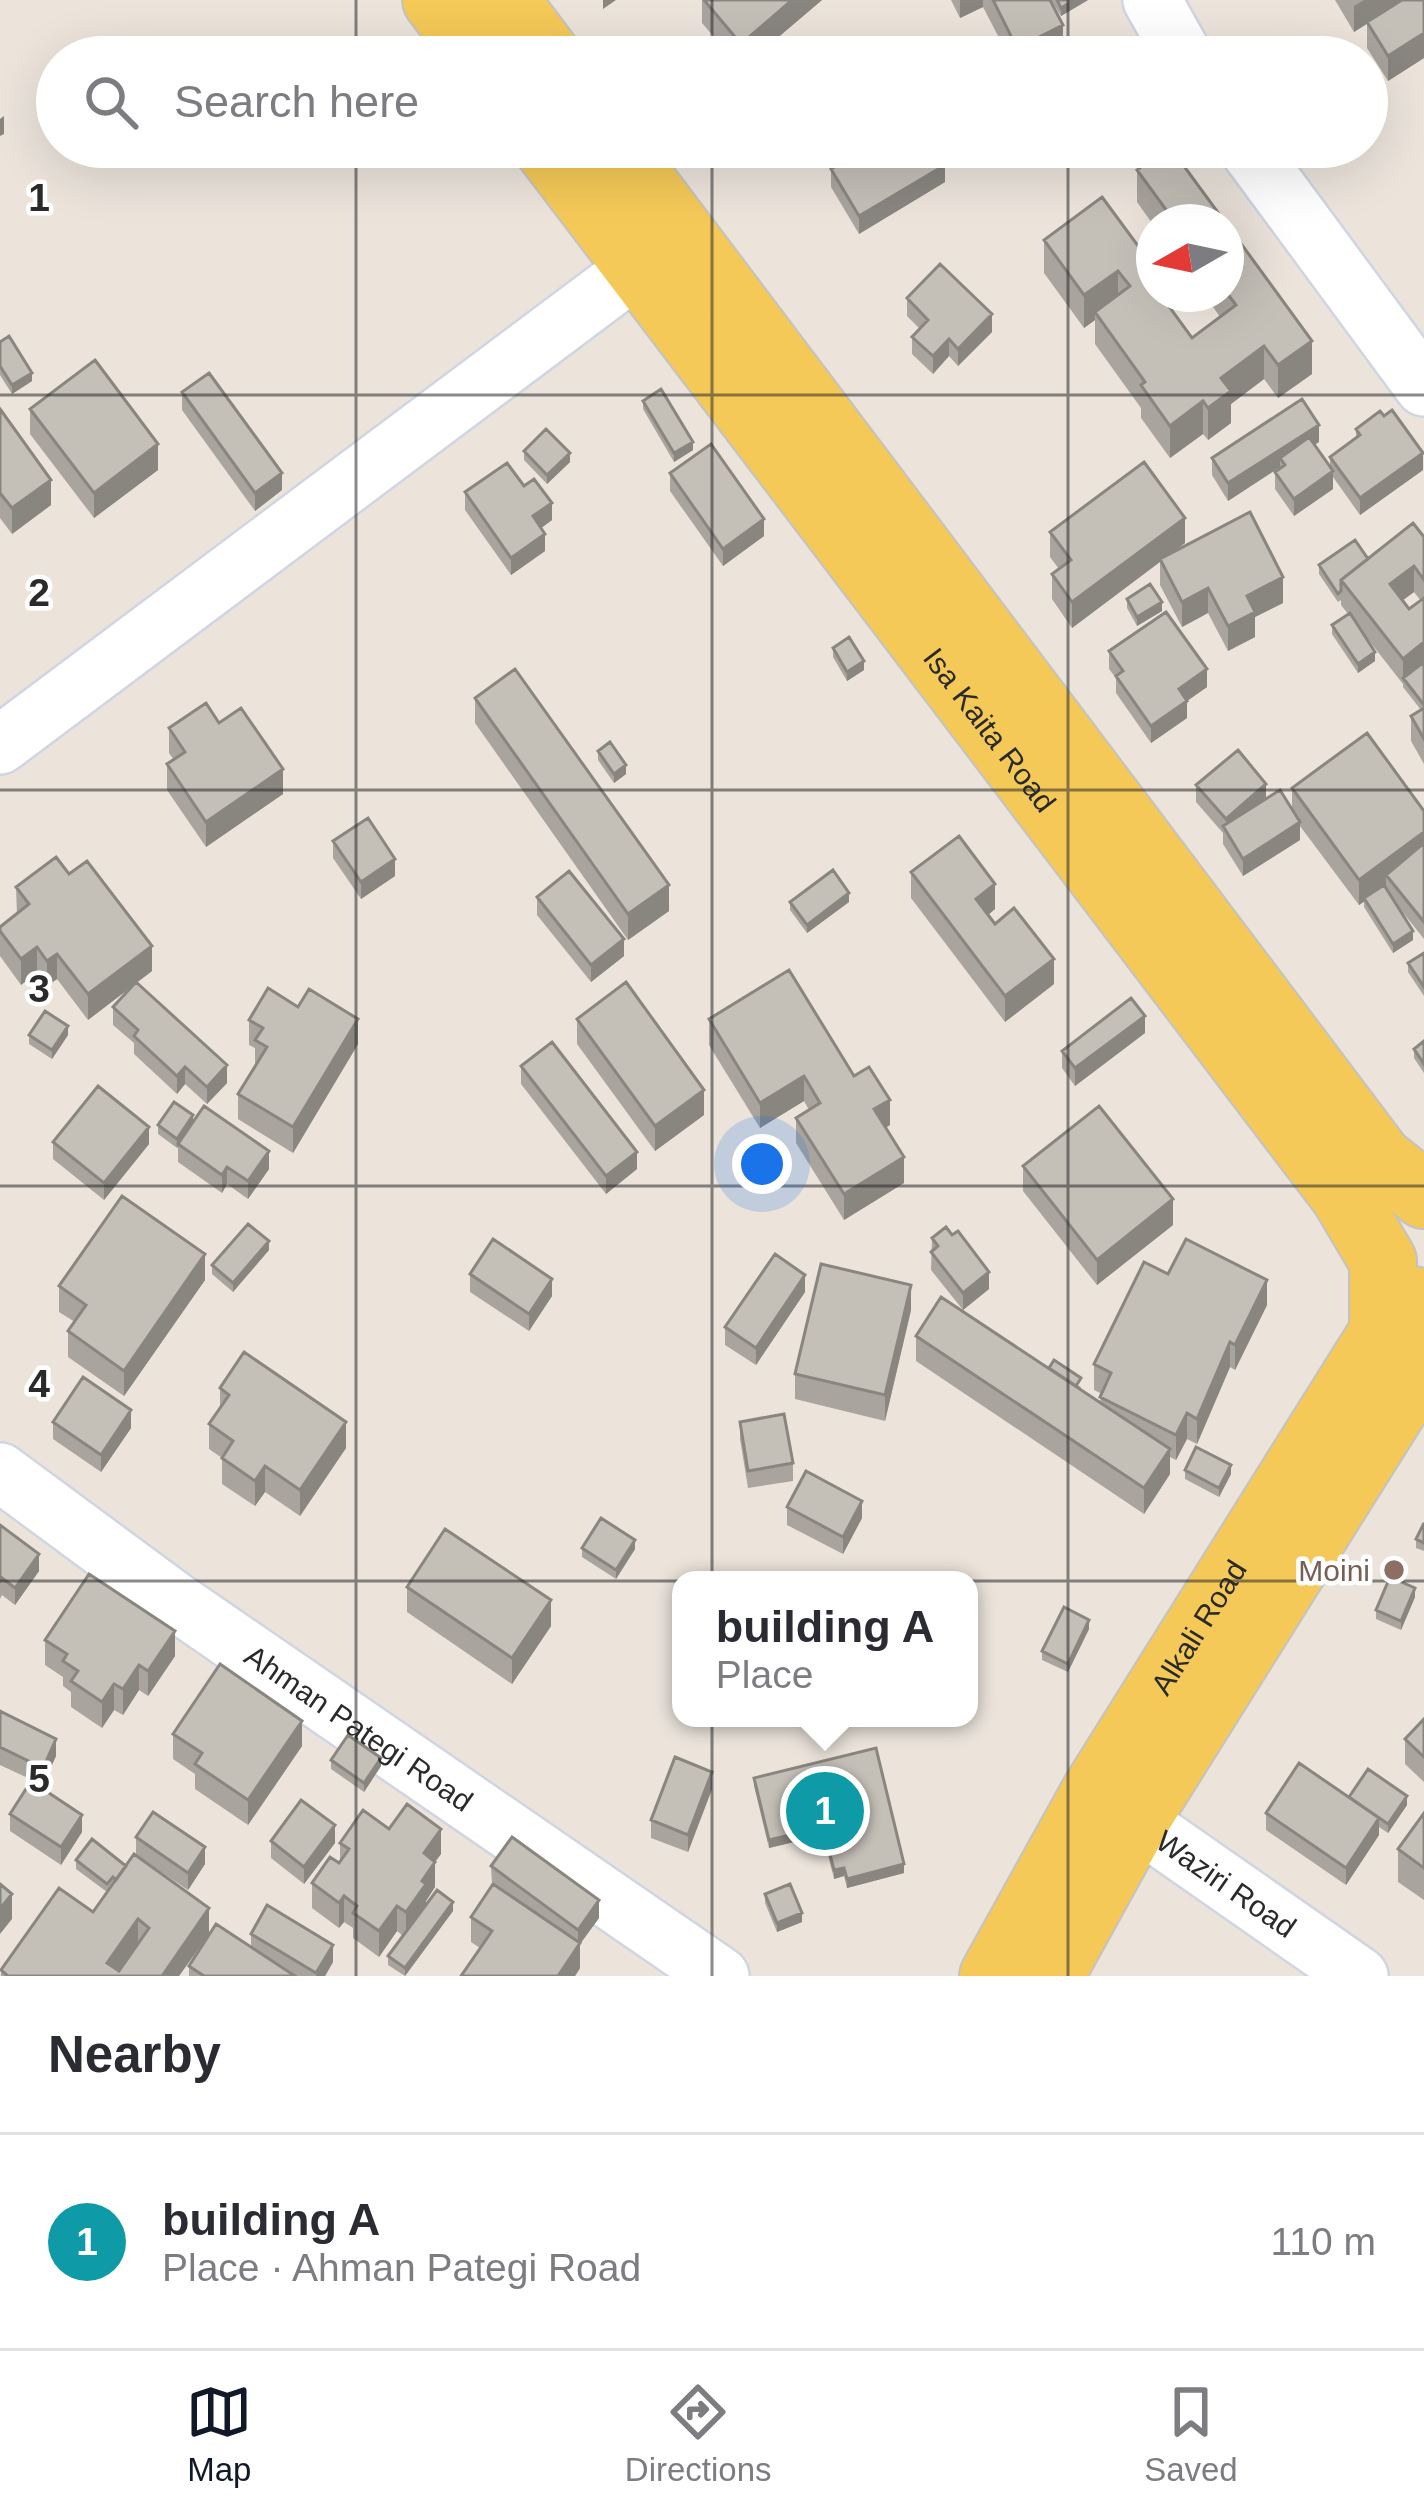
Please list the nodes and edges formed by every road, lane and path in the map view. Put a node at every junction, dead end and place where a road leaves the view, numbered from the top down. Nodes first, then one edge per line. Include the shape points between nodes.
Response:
1 (436, 0) edge
2 (505, 0) edge
3 (1152, 0) edge
4 (463, 36) edge
5 (532, 36) edge
6 (1172, 36) edge
7 (563, 168) edge
8 (631, 168) edge
9 (1262, 168) edge
10 (638, 267) junction
11 (1424, 387) edge
12 (960, 645) junction
13 (0, 745) edge
14 (1424, 1195) edge
15 (1410, 1327) edge
16 (0, 1472) edge
17 (1116, 1805) junction
18 (720, 1976) edge
19 (993, 1976) edge
20 (1049, 1976) edge
21 (1358, 1976) edge

1 - 4 main road
2 - 5 main road
3 - 6 street
7 - 10 main road, Isa Kaita Road
8 - 12 main road, Isa Kaita Road
9 - 11 street
10 - 12 main road, Isa Kaita Road
10 - 13 street
12 - 14 main road, Isa Kaita Road via 1380,1160
12 - 15 main road, Isa Kaita Road via 1344,1195
15 - 17 main road, Alkali Road
16 - 18 street, Ahman Pategi Road
17 - 19 main road, Alkali Road
17 - 20 main road, Alkali Road
17 - 21 street, Waziri Road

